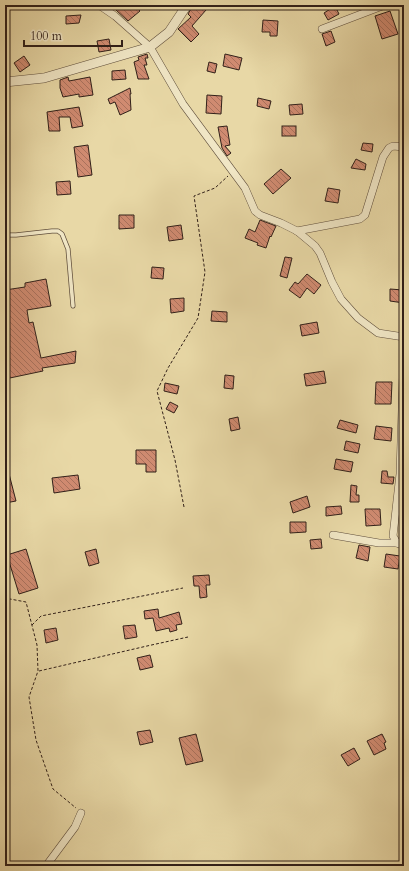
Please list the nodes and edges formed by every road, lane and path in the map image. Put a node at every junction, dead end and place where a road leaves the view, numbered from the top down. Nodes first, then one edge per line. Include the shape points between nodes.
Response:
1 (100, 5) edge
2 (187, 5) edge
3 (385, 5) edge
4 (374, 7) edge
5 (322, 29) dead end
6 (150, 47) junction
7 (5, 82) edge
8 (404, 147) edge
9 (233, 172) junction
10 (297, 232) junction
11 (5, 235) edge
12 (73, 306) dead end
13 (404, 337) edge
14 (404, 346) edge
15 (184, 508) dead end
16 (333, 535) dead end
17 (396, 543) junction
18 (404, 546) edge
19 (183, 588) dead end
20 (5, 595) edge
21 (32, 625) junction
22 (188, 637) dead end
23 (38, 671) junction
24 (81, 813) joint
25 (46, 866) edge

1 - 6 street
2 - 6 street via 169,32
3 - 4 street
4 - 5 street
6 - 7 street via 44,78
6 - 9 street via 183,104
8 - 10 street via 389,148 383,158 365,215 360,219
9 - 10 street via 245,188 255,211
9 - 15 path via 215,188 194,196 205,272 198,318 157,390
10 - 13 street via 320,253 341,299 358,318 378,333
11 - 12 lane via 52,231 62,234 68,249
14 - 17 street via 400,474 393,536
16 - 17 street via 379,543
17 - 18 street
19 - 21 path via 41,616
20 - 21 path via 10,599 26,602
21 - 23 path via 37,645
22 - 23 path
23 - 24 path via 29,697 36,740 53,789
24 - 25 street via 75,827

